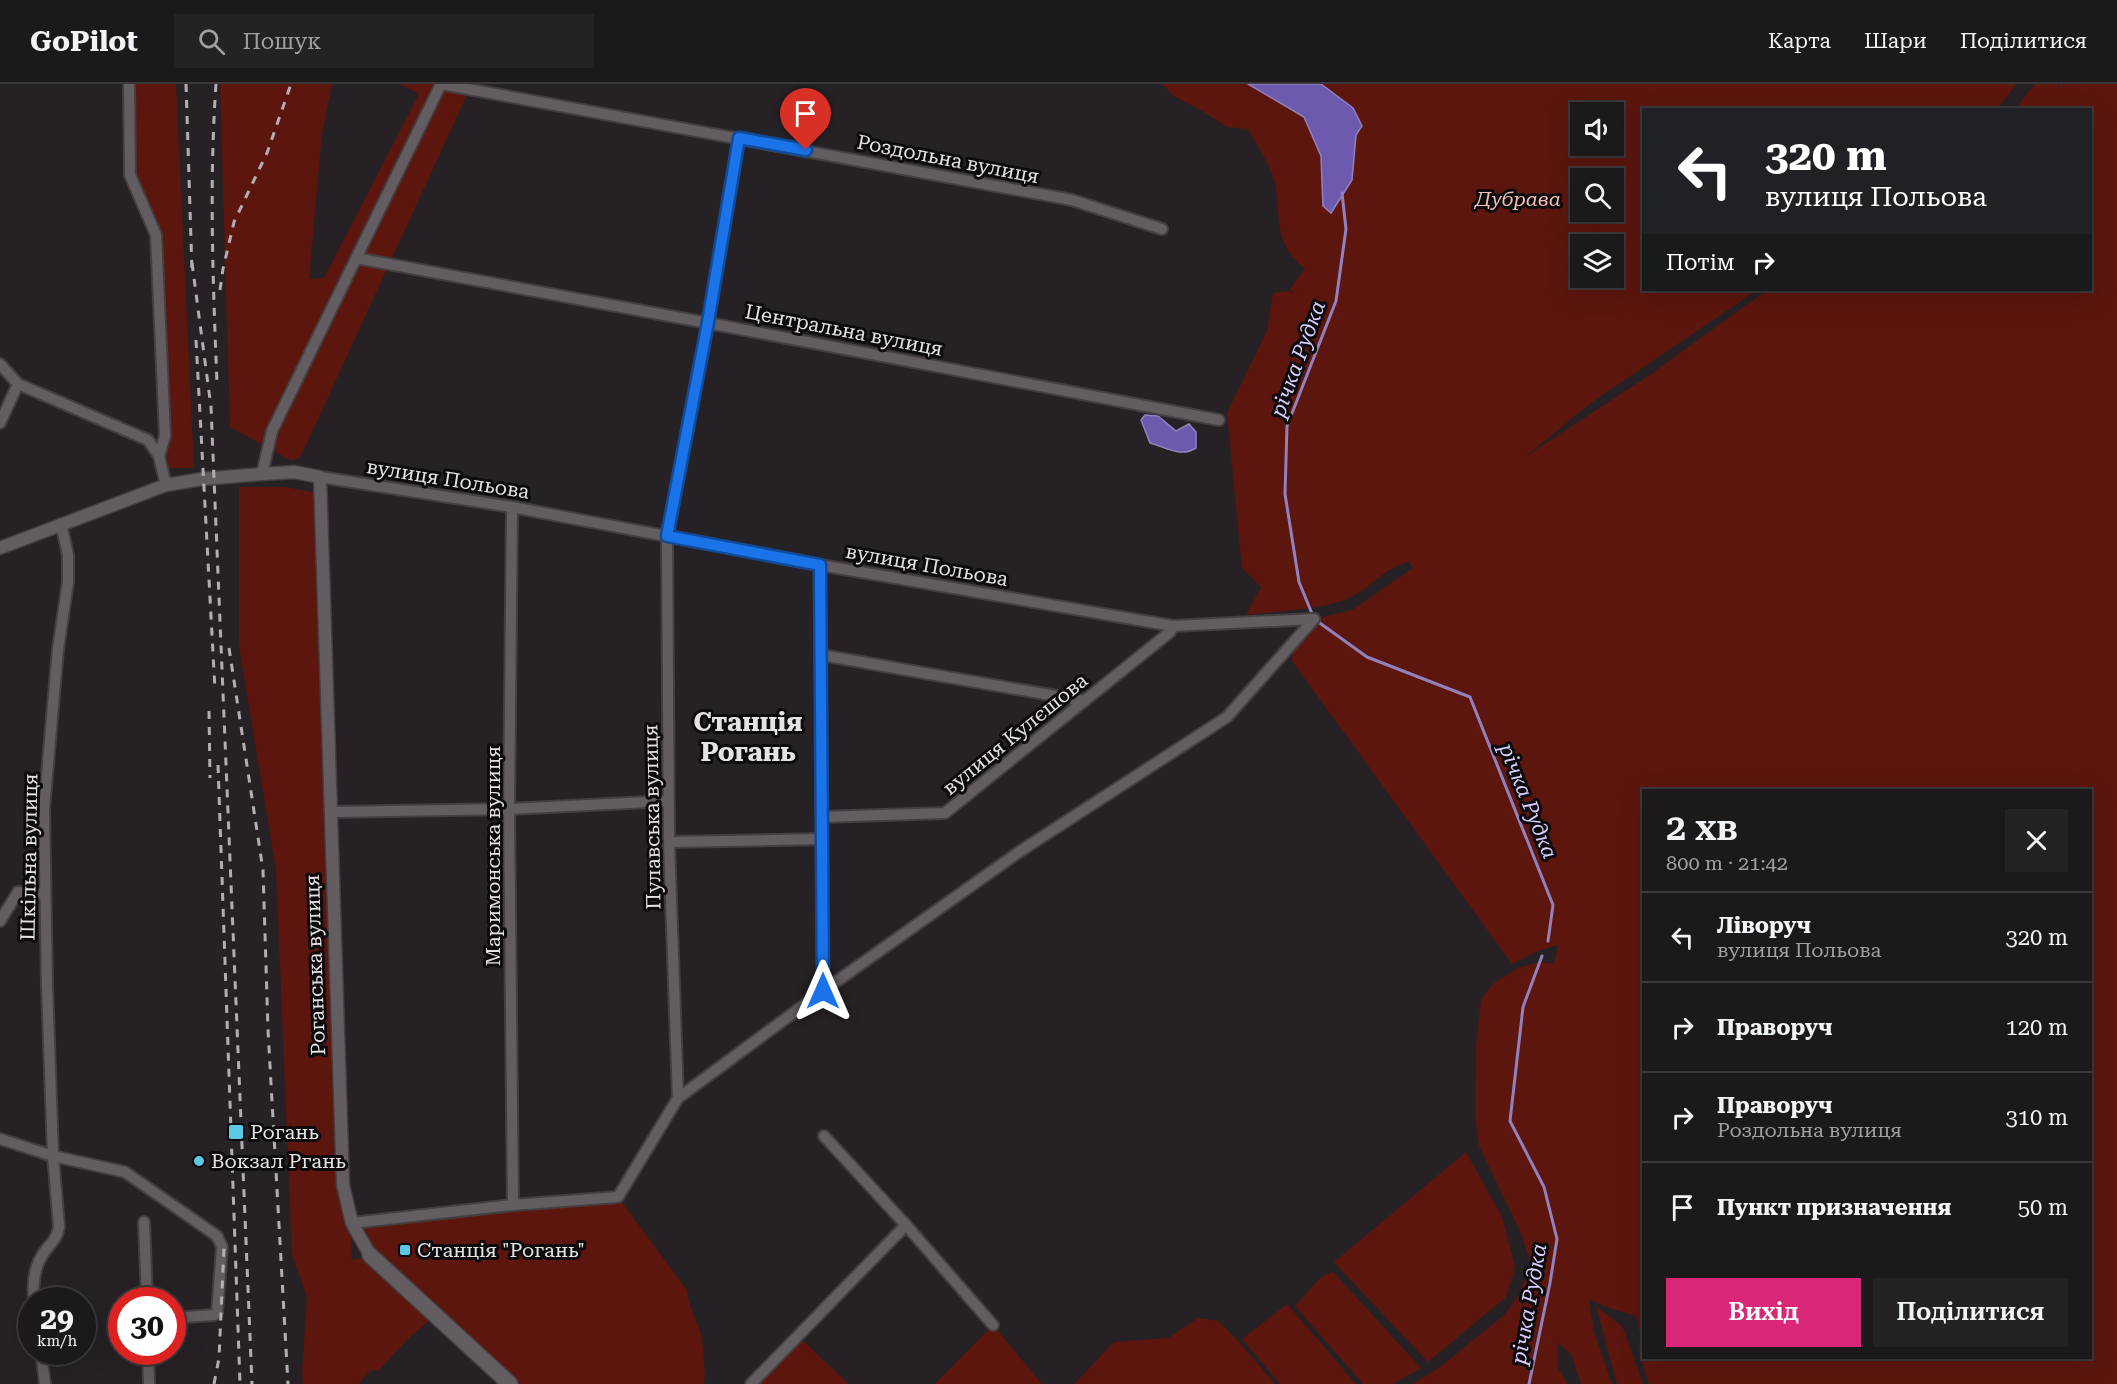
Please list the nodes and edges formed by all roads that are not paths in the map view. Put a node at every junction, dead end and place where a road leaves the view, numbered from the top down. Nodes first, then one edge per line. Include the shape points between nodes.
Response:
1 (129, 84) edge
2 (441, 84) edge
3 (739, 138) junction
4 (1162, 229) dead end
5 (356, 258) junction
6 (708, 322) junction
7 (0, 364) edge
8 (18, 384) junction
9 (1219, 420) dead end
10 (0, 423) edge
11 (159, 456) junction
12 (262, 474) junction
13 (320, 477) junction
14 (166, 485) junction
15 (512, 507) junction
16 (61, 525) junction
17 (667, 536) junction
18 (0, 548) edge
19 (820, 565) junction
20 (1173, 626) junction
21 (821, 655) junction
22 (1085, 701) junction
23 (668, 801) junction
24 (509, 809) junction
25 (331, 812) junction
26 (822, 817) junction
27 (822, 839) junction
28 (669, 842) junction
29 (45, 894) junction
30 (0, 921) edge
31 (823, 991) junction
32 (678, 1098) junction
33 (824, 1136) dead end
34 (0, 1139) edge
35 (53, 1156) junction
36 (513, 1205) junction
37 (144, 1222) dead end
38 (352, 1222) junction
39 (906, 1225) junction
40 (370, 1256) joint
41 (34, 1287) edge
42 (146, 1287) edge
43 (186, 1317) edge
44 (993, 1325) dead end
45 (43, 1365) edge
46 (148, 1365) edge
47 (45, 1384) edge
48 (149, 1384) edge
49 (510, 1384) edge
50 (751, 1384) edge

1 - 11 street via 130,175 156,235 165,436
2 - 3 street, Роздольна вулиця
2 - 5 street
3 - 4 street, Роздольна вулиця via 1072,200
3 - 6 street, Пулавська вулиця
5 - 6 street, Центральна вулиця
5 - 12 street via 272,431
6 - 9 street, Центральна вулиця
6 - 17 street, Пулавська вулиця
7 - 8 street
8 - 10 street
8 - 11 street via 148,440
11 - 14 street
12 - 13 street via 294,472
12 - 14 street
13 - 15 street, вулиця Польова
13 - 25 street, Роганська вулиця
14 - 16 street
15 - 17 street, вулиця Польова
15 - 24 street, Маримонська вулиця
16 - 18 street
16 - 29 street, Шкільна вулиця via 68,555 68,582 44,809
17 - 19 street, вулиця Польова
17 - 23 street, Пулавська вулиця
19 - 20 street, вулиця Польова
19 - 21 street
20 - 22 street, вулиця Кулєшова
20 - 31 street, вулиця Польова via 1314,619 1227,717 1019,852
21 - 22 street
21 - 26 street
22 - 26 street, вулиця Кулєшова via 945,813
23 - 24 street
23 - 28 street, Пулавська вулиця
24 - 25 street
24 - 36 street, Маримонська вулиця
25 - 38 street, Роганська вулиця via 343,1185
26 - 27 street
27 - 28 street
27 - 31 street
28 - 32 street, Пулавська вулиця
29 - 30 street via 18,892
29 - 35 street, Шкільна вулиця
31 - 32 street
32 - 36 street via 618,1197
33 - 39 street
34 - 35 street
35 - 41 street, Шкільна вулиця via 59,1227 57,1237 34,1270
35 - 43 street via 125,1172 217,1236 222,1246 217,1313
36 - 38 street
37 - 42 street
38 - 40 street, Роганська вулиця
39 - 44 street
39 - 50 street
40 - 49 main road, Роганська вулиця
45 - 47 street
46 - 48 street

